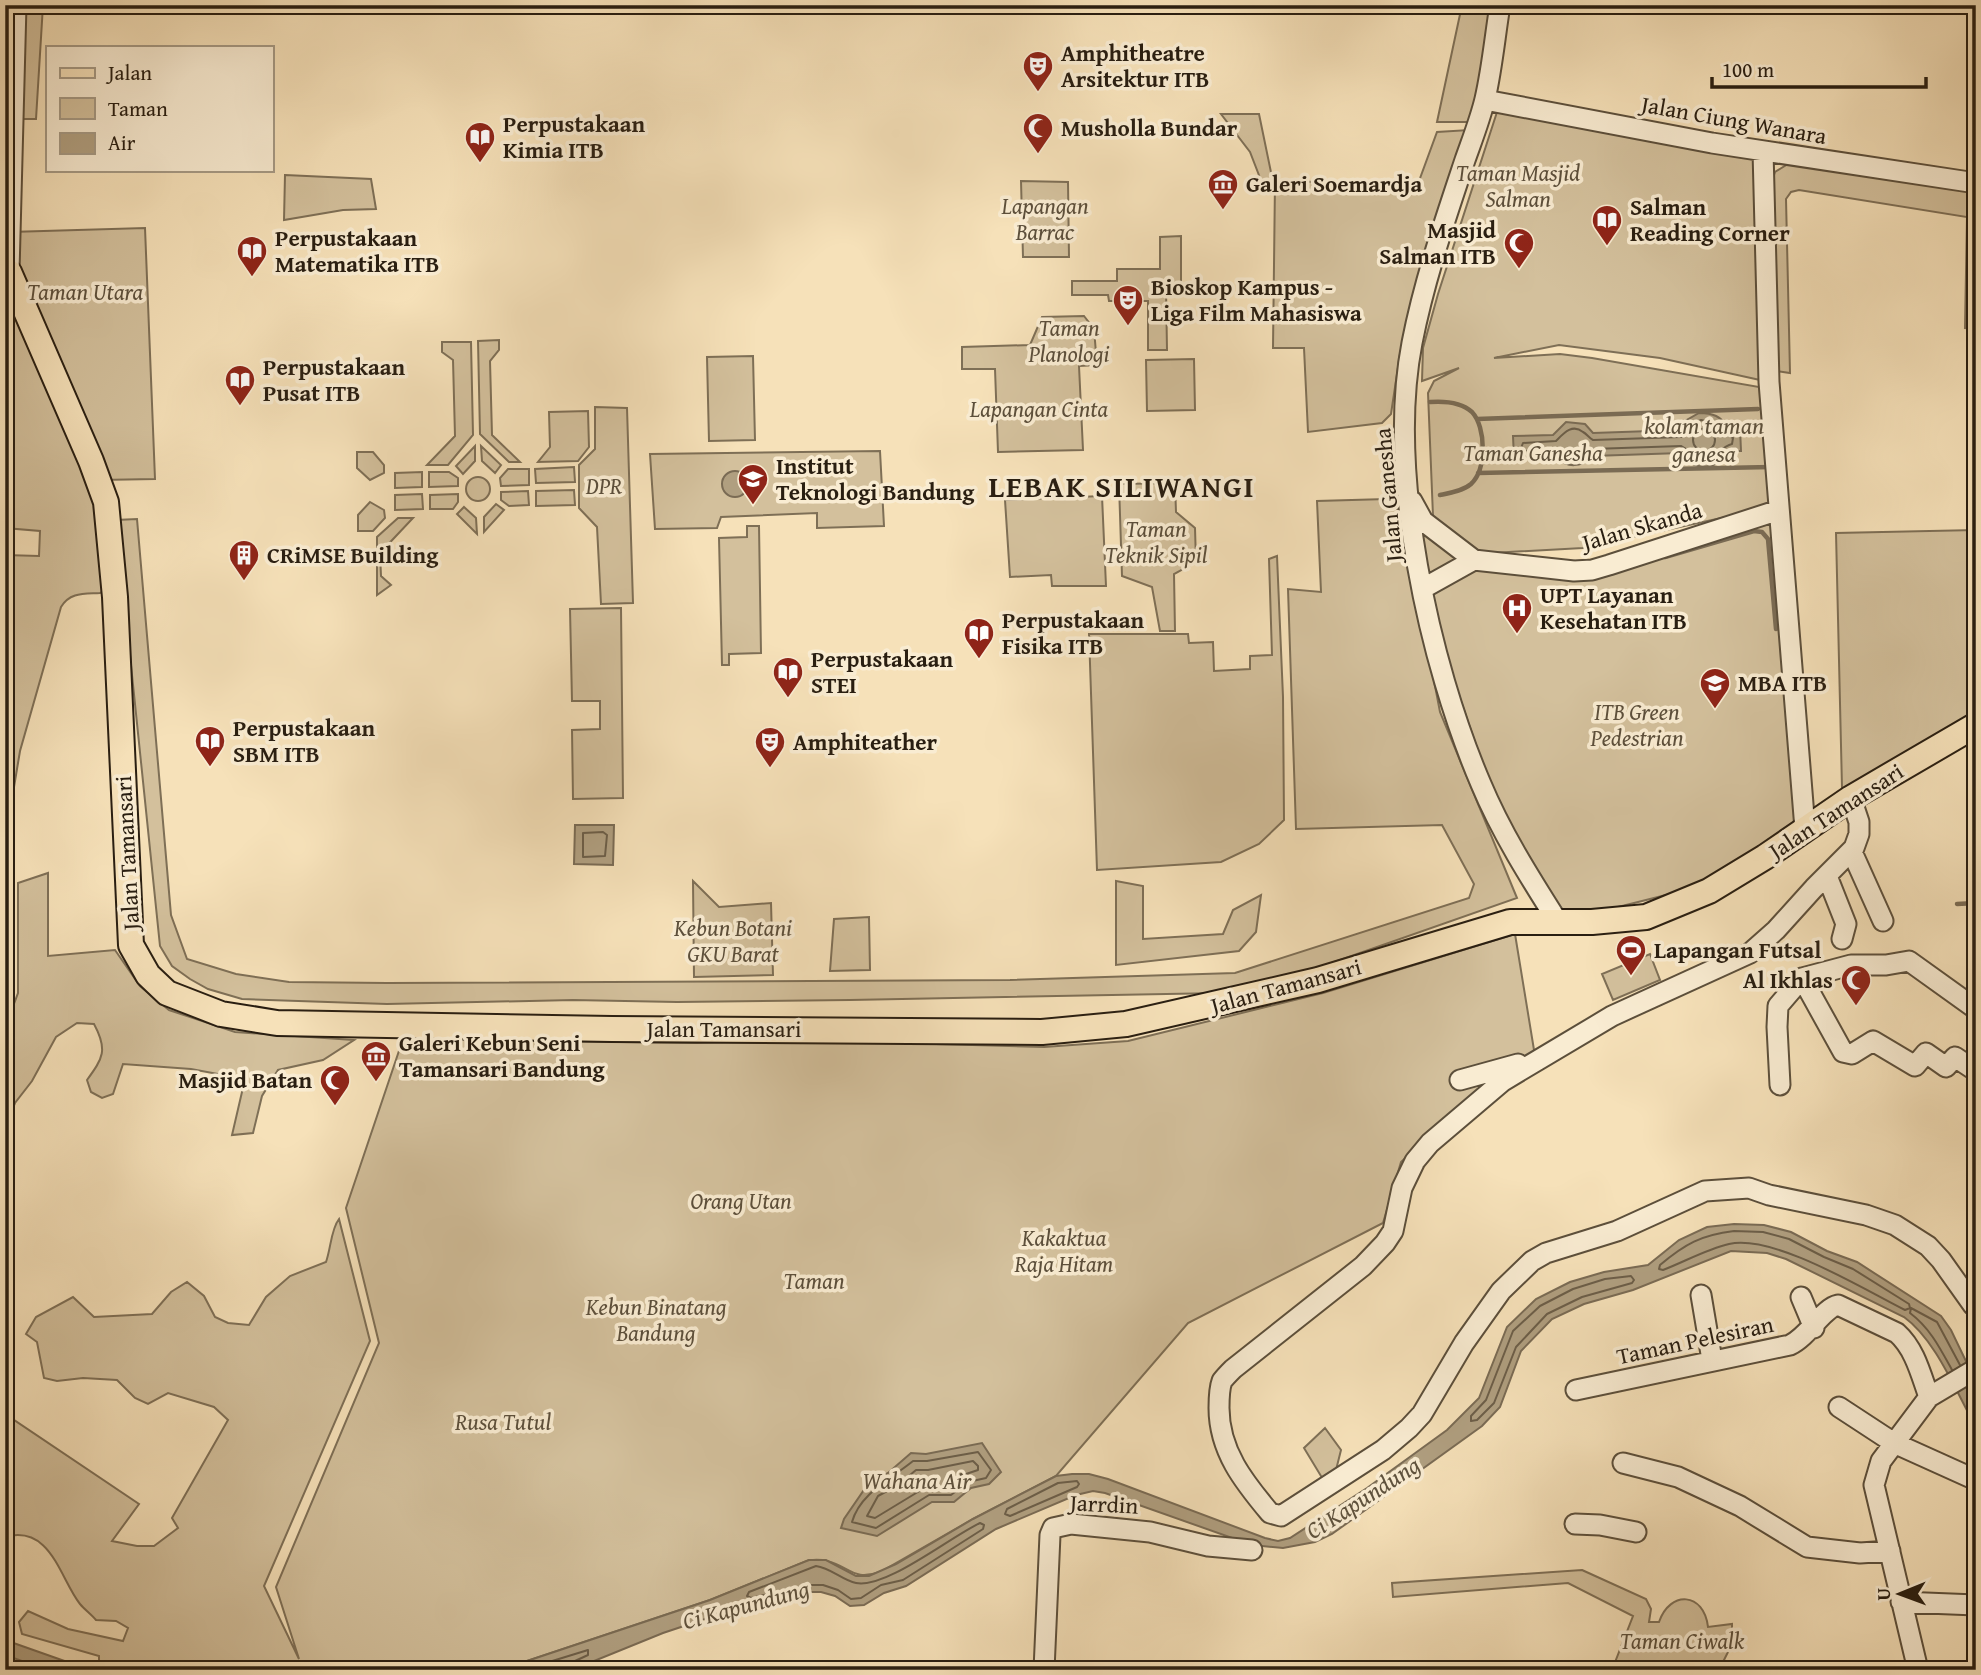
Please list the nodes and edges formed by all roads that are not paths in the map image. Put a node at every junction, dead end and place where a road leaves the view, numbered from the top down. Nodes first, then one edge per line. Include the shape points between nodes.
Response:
1 (16, 5) edge
2 (1500, 5) edge
3 (1485, 100) junction
4 (1763, 151) junction
5 (9, 159) edge
6 (1976, 183) edge
7 (7, 271) edge
8 (1408, 495) junction
9 (1779, 510) junction
10 (1474, 560) junction
11 (1422, 589) junction
12 (1976, 725) edge
13 (1851, 798) junction
14 (1805, 829) junction
15 (1852, 852) junction
16 (1827, 876) junction
17 (1883, 921) dead end
18 (1558, 922) junction
19 (1843, 939) dead end
20 (1802, 978) junction
21 (1976, 1009) edge
22 (1533, 1062) junction
23 (1976, 1071) edge
24 (1460, 1080) dead end
25 (1780, 1085) dead end
26 (1701, 1295) dead end
27 (1801, 1297) dead end
28 (1975, 1303) edge
29 (1814, 1328) junction
30 (1712, 1360) junction
31 (1975, 1369) edge
32 (1576, 1390) dead end
33 (1929, 1397) junction
34 (1839, 1407) dead end
35 (1894, 1443) junction
36 (1623, 1463) dead end
37 (1976, 1480) edge
38 (1575, 1524) dead end
39 (1636, 1532) dead end
40 (1252, 1550) dead end
41 (1890, 1551) junction
42 (1901, 1602) junction
43 (1976, 1605) edge
44 (1044, 1670) edge
45 (1917, 1670) edge

1 - 5 street
2 - 3 street, Jalan Ganesha
3 - 4 street, Jalan Ciung Wanara
3 - 8 street, Jalan Ganesha via 1433,259 1411,347 1405,419
4 - 6 street, Jalan Ciung Wanara
4 - 9 street via 1769,382
5 - 7 street
7 - 18 main road, Jalan Tamansari via 106,502 115,597 131,945 148,975 167,993 221,1014 277,1023 1042,1032 1126,1024 1200,1009 1318,981 1510,922
8 - 10 street via 1423,521
8 - 11 street, Jalan Ganesha
9 - 10 street, Jalan Skanda via 1592,570
9 - 14 street
10 - 11 street
11 - 18 street, Jalan Ganesha via 1458,721 1481,784
12 - 13 main road, Jalan Tamansari
13 - 14 main road, Jalan Tamansari
13 - 15 street via 1859,834
14 - 18 main road, Jalan Tamansari via 1709,891 1676,906 1646,917
15 - 16 street
15 - 17 street
16 - 19 street via 1846,924
16 - 22 street via 1750,953 1612,1016
20 - 21 street via 1851,965 1909,961
20 - 23 street via 1843,1052 1853,1054 1873,1041 1915,1066 1926,1053 1946,1067 1955,1057
20 - 25 street via 1778,1006
22 - 24 street
22 - 28 street via 1503,1081 1430,1143 1402,1188 1394,1230 1363,1266 1233,1368 1222,1382 1219,1414 1228,1454 1270,1513 1281,1516 1294,1509 1409,1428 1501,1291 1532,1261 1705,1191 1749,1188 1895,1225 1934,1253
26 - 30 street
27 - 29 street
29 - 30 street, Taman Pelesiran via 1790,1345
29 - 33 street, Taman Pelesiran via 1830,1307 1838,1305 1897,1333 1913,1355
30 - 32 street, Taman Pelesiran
31 - 33 street
33 - 35 street
34 - 35 street
35 - 37 street
35 - 41 street via 1881,1461 1874,1485
36 - 41 street via 1678,1477 1740,1506 1807,1547
38 - 39 street
40 - 44 street, Jarrdin via 1208,1546 1150,1531 1071,1524 1053,1528
41 - 42 street
42 - 43 street
42 - 45 street

